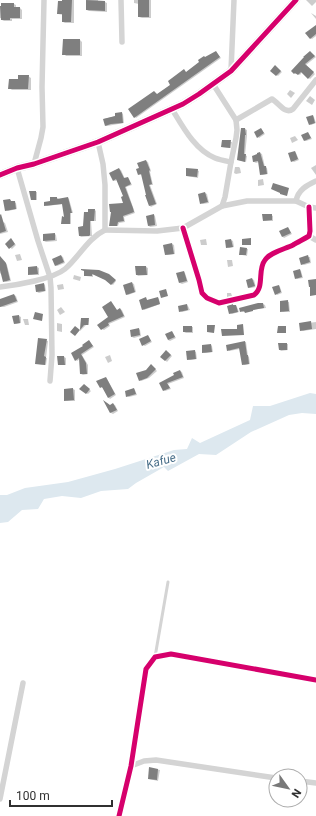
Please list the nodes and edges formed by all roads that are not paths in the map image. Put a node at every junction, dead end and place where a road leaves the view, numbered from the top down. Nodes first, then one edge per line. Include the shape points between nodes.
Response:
1 (44, 0) edge
2 (121, 0) edge
3 (234, 0) edge
4 (296, 0) edge
5 (122, 42) dead end
6 (231, 70) junction
7 (316, 80) edge
8 (213, 84) junction
9 (172, 109) junction
10 (236, 120) junction
11 (98, 142) junction
12 (231, 162) junction
13 (34, 164) junction
14 (17, 168) junction
15 (0, 175) edge
16 (316, 181) edge
17 (296, 201) junction
18 (222, 206) junction
19 (309, 207) junction
20 (316, 208) edge
21 (183, 228) junction
22 (105, 230) junction
23 (310, 236) junction
24 (316, 240) edge
25 (50, 276) junction
26 (0, 287) edge
27 (50, 381) dead end
28 (168, 582) dead end
29 (155, 657) junction
30 (316, 680) edge
31 (22, 683) dead end
32 (131, 766) junction
33 (268, 777) edge
34 (0, 799) edge
35 (119, 816) edge

1 - 13 street via 43,127
2 - 5 street
3 - 6 street
4 - 6 street
6 - 8 street
7 - 10 street via 290,111 286,111 272,99
8 - 9 street
8 - 10 street
9 - 11 street
9 - 12 street via 191,140 202,150 215,158
10 - 12 street via 237,130
11 - 13 street
11 - 22 street via 105,185
12 - 18 street
13 - 14 street
14 - 15 street
14 - 25 street
16 - 17 street via 299,192
17 - 18 street via 247,201
17 - 19 street
18 - 21 street
19 - 20 street
19 - 23 street
21 - 22 street via 157,231
21 - 23 street via 202,293 219,303 254,295 260,287 264,260
22 - 25 street via 100,232 65,269
23 - 24 street
25 - 26 street
25 - 27 street
28 - 29 lane
29 - 30 street via 171,654
29 - 32 street via 146,669
31 - 34 street
32 - 33 street via 156,760
32 - 35 street

